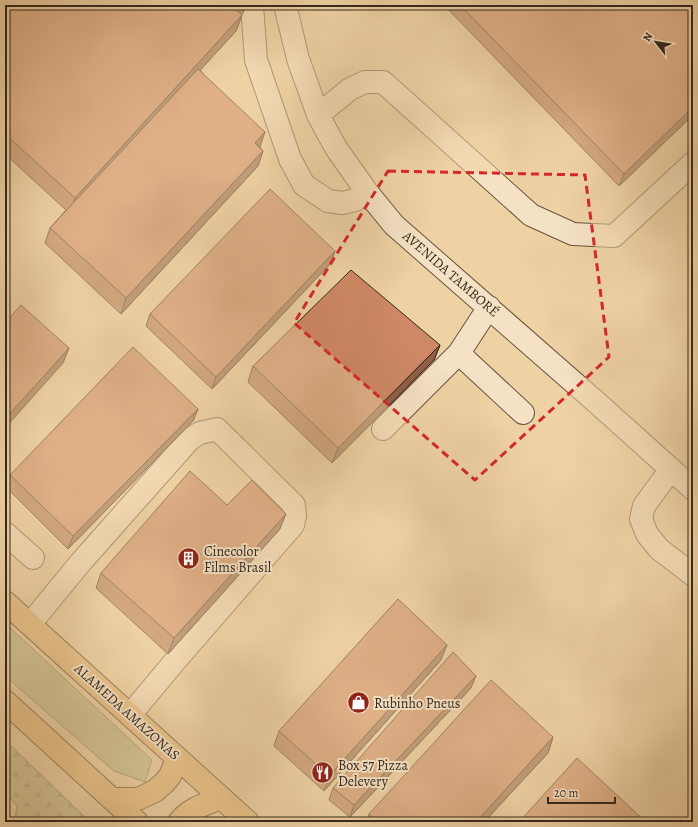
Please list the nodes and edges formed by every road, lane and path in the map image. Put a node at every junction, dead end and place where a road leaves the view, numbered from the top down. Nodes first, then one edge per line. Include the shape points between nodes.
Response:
1 (252, 5) edge
2 (284, 5) edge
3 (318, 115) junction
4 (693, 163) edge
5 (366, 192) junction
6 (489, 308) junction
7 (459, 353) junction
8 (523, 413) dead end
9 (383, 429) dead end
10 (671, 469) junction
11 (693, 489) edge
12 (5, 533) edge
13 (33, 558) dead end
14 (693, 575) edge
15 (5, 602) edge
16 (30, 624) junction
17 (5, 701) edge
18 (130, 715) junction
19 (177, 758) junction
20 (221, 798) junction
21 (112, 799) junction
22 (137, 822) edge
23 (180, 822) edge
24 (248, 822) edge

1 - 5 street via 256,60 290,159 304,185 328,202 342,203 355,200
2 - 3 street, AVENIDA TAMBORÉ via 298,59
3 - 4 street via 350,89 365,82 383,82 531,215 573,234 614,236
3 - 5 street, AVENIDA TAMBORÉ via 336,148
5 - 6 street, AVENIDA TAMBORÉ via 394,225
6 - 7 street
6 - 10 street, AVENIDA TAMBORÉ
7 - 8 street
7 - 9 street
10 - 11 street, AVENIDA TAMBORÉ
10 - 14 street via 644,506 641,519 647,534 659,549
12 - 13 street
15 - 16 main road, ALAMEDA AMAZONAS
16 - 18 main road, ALAMEDA AMAZONAS
16 - 18 street via 190,439 200,433 217,429 294,505 296,516 293,525
17 - 21 main road
18 - 19 main road, ALAMEDA AMAZONAS
19 - 20 main road, ALAMEDA AMAZONAS
19 - 21 main road via 170,776 155,791 138,799
20 - 23 main road via 196,808
20 - 24 main road, ALAMEDA AMAZONAS
21 - 22 main road

